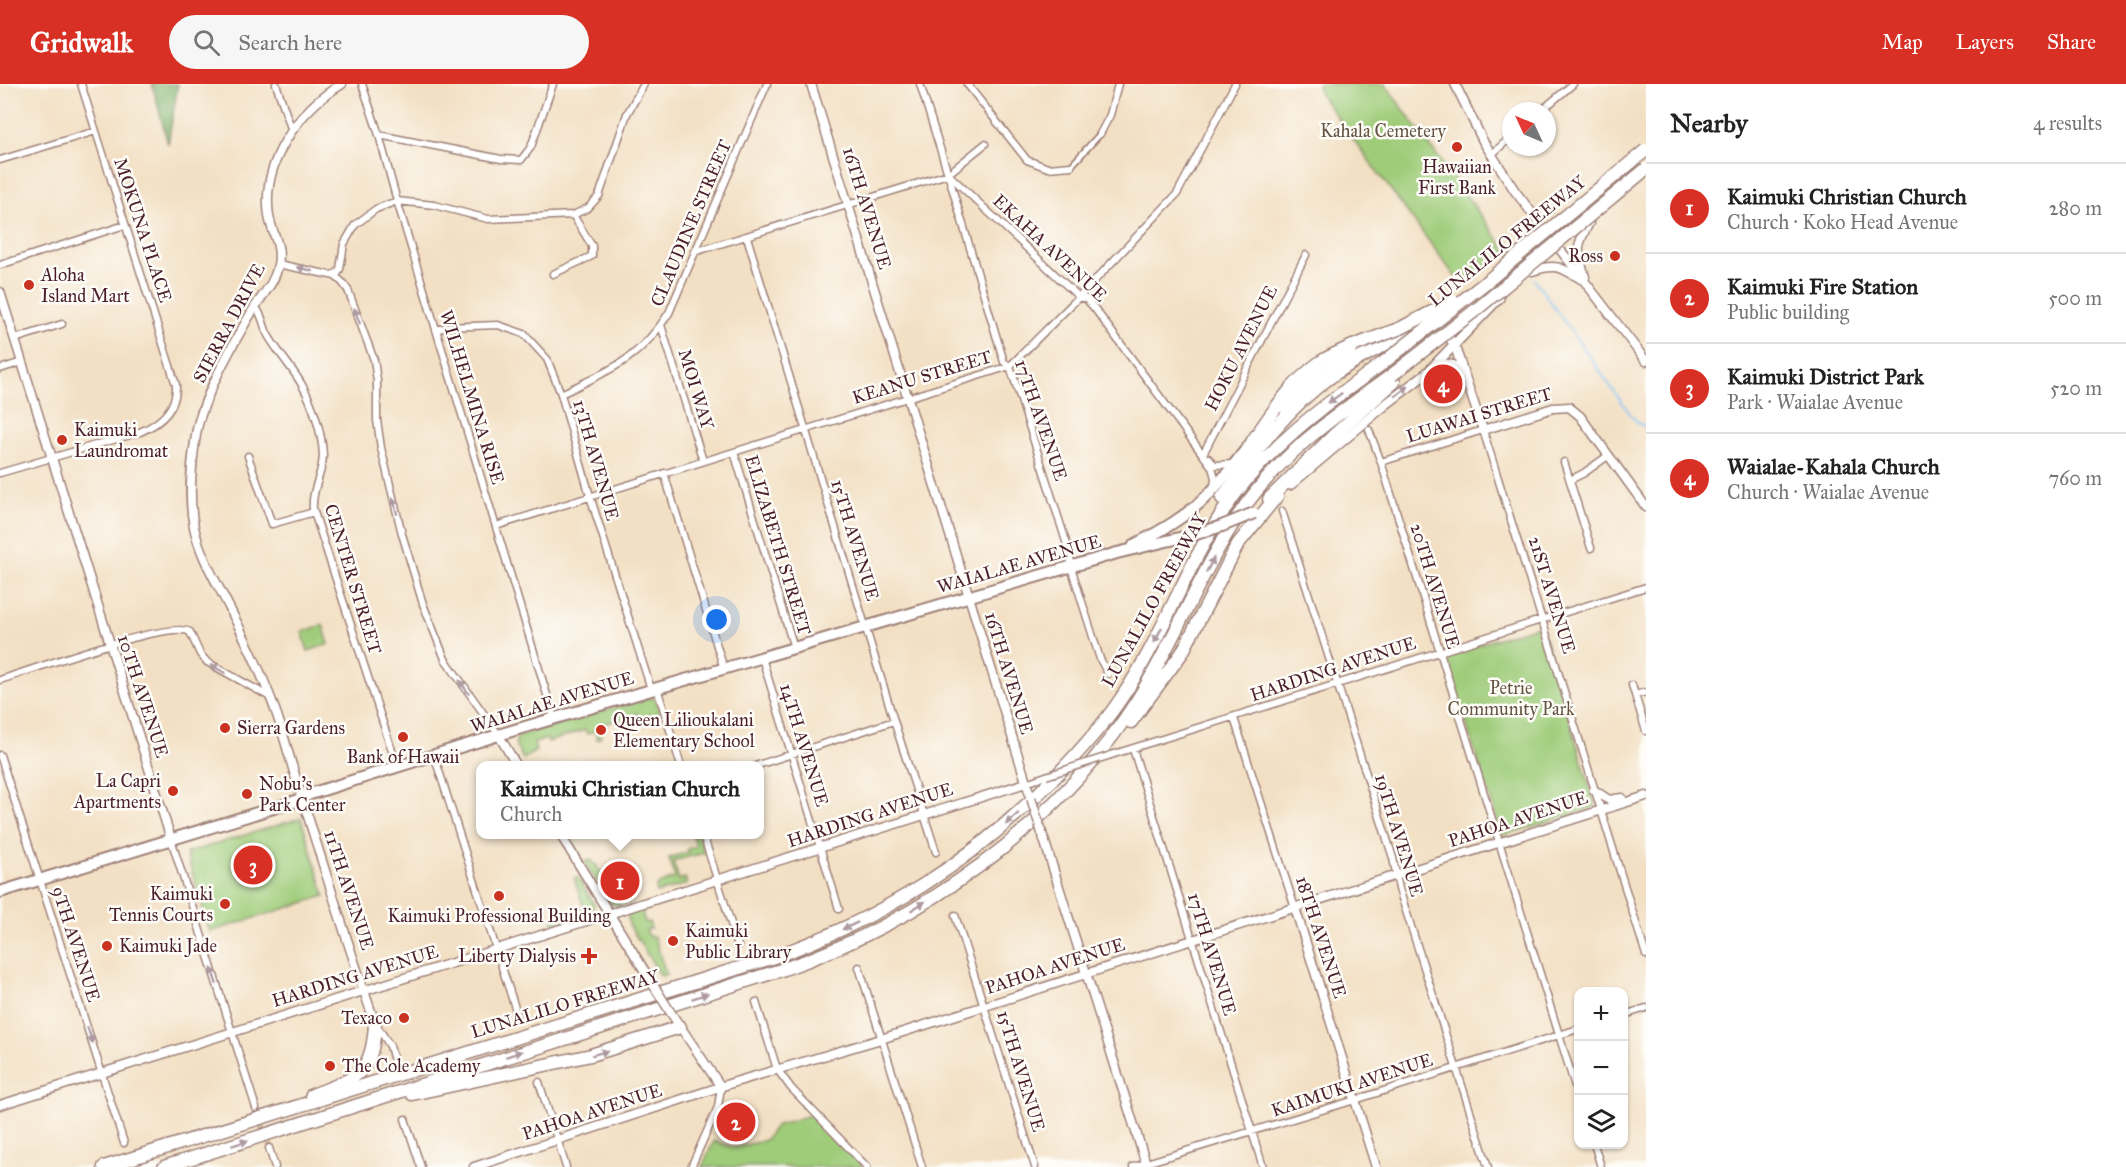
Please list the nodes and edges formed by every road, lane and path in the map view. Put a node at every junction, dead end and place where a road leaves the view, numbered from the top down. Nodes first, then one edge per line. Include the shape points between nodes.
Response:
1 (81, 84) edge
2 (276, 84) edge
3 (342, 84) edge
4 (362, 84) edge
5 (553, 84) edge
6 (644, 84) edge
7 (767, 84) edge
8 (811, 84) edge
9 (920, 84) edge
10 (968, 84) edge
11 (1118, 84) edge
12 (1235, 84) edge
13 (1455, 84) edge
14 (1573, 84) edge
15 (1552, 102) edge
16 (292, 130) junction
17 (96, 131) junction
18 (1100, 134) joint
19 (379, 135) junction
20 (1646, 143) edge
21 (985, 144) dead end
22 (1502, 145) edge
23 (1646, 150) edge
24 (1491, 154) junction
25 (0, 160) edge
26 (1071, 166) joint
27 (1646, 169) edge
28 (948, 174) junction
29 (1646, 176) edge
30 (397, 201) junction
31 (849, 205) junction
32 (573, 215) junction
33 (1589, 223) junction
34 (125, 225) junction
35 (1545, 228) junction
36 (747, 237) junction
37 (1559, 247) junction
38 (694, 252) junction
39 (1306, 255) dead end
40 (341, 263) junction
41 (278, 264) junction
42 (0, 265) edge
43 (1532, 271) junction
44 (553, 274) dead end
45 (331, 275) junction
46 (1485, 283) junction
47 (1586, 283) junction
48 (0, 292) edge
49 (350, 296) junction
50 (1079, 297) junction
51 (255, 307) junction
52 (1435, 318) junction
53 (62, 324) dead end
54 (661, 325) junction
55 (436, 330) junction
56 (1401, 336) junction
57 (15, 339) junction
58 (1454, 344) junction
59 (1646, 361) edge
60 (22, 362) junction
61 (1010, 366) junction
62 (0, 369) edge
63 (1426, 373) junction
64 (1464, 376) junction
65 (1393, 379) junction
66 (561, 394) junction
67 (908, 398) junction
68 (806, 429) junction
69 (1369, 430) dead end
70 (1483, 430) junction
71 (1252, 442) junction
72 (734, 452) junction
73 (1203, 454) junction
74 (1609, 455) junction
75 (248, 456) dead end
76 (51, 458) junction
77 (703, 461) junction
78 (1381, 462) junction
79 (1564, 462) dead end
80 (1235, 464) junction
81 (0, 473) edge
82 (664, 473) junction
83 (1569, 480) junction
84 (1214, 488) junction
85 (590, 496) junction
86 (1277, 496) junction
87 (1646, 507) edge
88 (1257, 511) junction
89 (1282, 511) dead end
90 (314, 512) junction
91 (496, 526) junction
92 (1591, 548) dead end
93 (1117, 553) junction
94 (1071, 567) junction
95 (1646, 589) edge
96 (969, 596) junction
97 (1175, 602) junction
98 (1543, 621) junction
99 (866, 626) junction
100 (110, 645) junction
101 (794, 648) junction
102 (1440, 653) junction
103 (762, 658) junction
104 (724, 669) junction
105 (1108, 674) dead end
106 (0, 680) edge
107 (1337, 684) junction
108 (1632, 685) dead end
109 (654, 688) junction
110 (1646, 692) edge
111 (1635, 695) junction
112 (270, 697) junction
113 (554, 718) junction
114 (1234, 718) junction
115 (894, 721) junction
116 (1646, 731) edge
117 (498, 735) junction
118 (1132, 749) junction
119 (0, 755) edge
120 (434, 755) junction
121 (791, 755) junction
122 (514, 761) edge
123 (680, 761) edge
124 (764, 762) edge
125 (397, 766) junction
126 (1026, 783) junction
127 (1594, 790) junction
128 (1646, 795) edge
129 (302, 798) junction
130 (1052, 806) junction
131 (1600, 810) junction
132 (924, 815) junction
133 (171, 839) junction
134 (563, 839) edge
135 (705, 839) edge
136 (1500, 842) junction
137 (821, 848) junction
138 (936, 852) dead end
139 (1396, 875) junction
140 (39, 879) junction
141 (718, 881) junction
142 (0, 892) edge
143 (1295, 908) junction
144 (839, 909) dead end
145 (610, 915) junction
146 (955, 915) dead end
147 (1192, 941) junction
148 (738, 946) dead end
149 (497, 948) junction
150 (1646, 955) edge
151 (859, 967) dead end
152 (1085, 974) junction
153 (364, 990) junction
154 (756, 1002) dead end
155 (985, 1006) junction
156 (1646, 1008) edge
157 (1628, 1013) edge
158 (517, 1014) dead end
159 (375, 1023) junction
160 (680, 1028) junction
161 (1574, 1030) edge
162 (232, 1032) junction
163 (1559, 1035) junction
164 (882, 1039) junction
165 (393, 1057) dead end
166 (1456, 1067) junction
167 (777, 1069) junction
168 (102, 1073) junction
169 (539, 1082) dead end
170 (721, 1087) junction
171 (1578, 1095) edge
172 (1355, 1100) junction
173 (0, 1105) edge
174 (358, 1105) junction
175 (256, 1108) tunnel mouth
176 (405, 1119) dead end
177 (1252, 1132) junction
178 (557, 1141) junction
179 (124, 1143) dead end
180 (269, 1148) tunnel mouth
181 (1596, 1149) edge
182 (137, 1156) junction
183 (1146, 1165) edge
184 (104, 1167) edge
185 (164, 1167) edge
186 (275, 1167) edge
187 (421, 1167) edge
188 (474, 1167) edge
189 (566, 1167) edge
190 (691, 1167) edge
191 (867, 1167) edge
192 (922, 1167) edge
193 (1035, 1167) edge
194 (1133, 1167) edge
195 (1263, 1167) edge
196 (1376, 1167) edge
197 (1488, 1167) edge
198 (1601, 1167) edge

1 - 17 street, MOKUNA PLACE
2 - 16 street
3 - 16 street, SIERRA DRIVE via 311,107
4 - 19 street, WILHELMINA RISE
5 - 19 street via 531,147 521,160
6 - 32 street via 627,114 599,196 588,208
7 - 38 street, CLAUDINE STREET
8 - 31 street, 16TH AVENUE
9 - 28 street, EKAHA AVENUE
10 - 26 street via 1027,160 1048,168
11 - 18 street
12 - 50 street, KEANU STREET via 1177,194
13 - 24 street
14 - 15 street
16 - 41 street, SIERRA DRIVE via 280,151 267,197 269,218 279,244
17 - 25 street
17 - 34 street, MOKUNA PLACE
18 - 26 street
19 - 30 street, WILHELMINA RISE
20 - 35 main road, WAIALAE AVENUE
21 - 28 street
22 - 24 street
23 - 46 highway, LUNALILO FREEWAY, bridge
24 - 35 street
27 - 65 highway, LUNALILO FREEWAY, bridge
28 - 31 street
28 - 50 street, EKAHA AVENUE
28 - 61 street, 17TH AVENUE via 1004,362
29 - 33 main road, WAIALAE AVENUE
30 - 32 street via 434,205 488,219
30 - 40 street via 376,209 355,225 344,244
30 - 55 street, WILHELMINA RISE
31 - 36 street
31 - 67 street, 16TH AVENUE
32 - 44 street via 592,246 592,256
33 - 37 main road, WAIALAE AVENUE
33 - 47 street via 1577,252
34 - 42 street
34 - 76 street, MOKUNA PLACE via 176,385 175,400 160,422 151,427
35 - 37 street
35 - 52 main road, WAIALAE AVENUE
36 - 38 street
36 - 68 street, 15TH AVENUE
37 - 43 main road, WAIALAE AVENUE
37 - 47 street
38 - 54 street, CLAUDINE STREET
39 - 73 street, HOKU AVENUE
40 - 45 street via 339,271
40 - 49 street
45 -> 41 street
41 - 51 street, SIERRA DRIVE via 271,285
43 - 47 street via 1553,266
43 - 58 main road, WAIALAE AVENUE via 1490,306
45 - 49 street via 342,282
46 - 71 highway, bridge via 1401,328 1326,359 1303,377
46 -> 97 highway, LUNALILO FREEWAY, bridge via 1278,445 1218,520
47 - 59 street
48 - 57 street, 10TH AVENUE
117 -> 49 street via 445,658 423,604 381,448 374,360
50 - 61 street, KEANU STREET
50 - 73 street, EKAHA AVENUE via 1095,309
51 - 90 street, CENTER STREET via 270,339 302,384 319,431 322,461 313,494
51 - 112 street, SIERRA DRIVE via 201,415 191,472 191,504 195,534 205,560
52 - 56 main road, WAIALAE AVENUE
52 - 58 street, 21ST AVENUE
53 - 57 street
54 - 66 street, CLAUDINE STREET via 627,361
54 - 77 street, MOI WAY
55 - 66 street, 13TH AVENUE via 498,325 524,334 546,359
55 - 91 street, WILHELMINA RISE
56 - 71 main road, WAIALAE AVENUE via 1327,369 1290,399
56 - 97 highway via 1332,376 1294,408 1265,440 1216,507 1197,541
57 - 60 street, 10TH AVENUE
58 - 63 main road, WAIALAE AVENUE
58 - 64 street, 21ST AVENUE
60 - 62 street
60 - 76 street, 10TH AVENUE
61 - 67 street, KEANU STREET
61 - 94 street, 17TH AVENUE
63 - 64 main road via 1445,363
86 -> 63 main road, WAIALAE AVENUE
64 - 70 street, 21ST AVENUE
65 - 88 highway
130 -> 65 highway, LUNALILO FREEWAY via 1099,754 1136,703 1225,536 1260,486 1318,429
66 - 85 street, 13TH AVENUE
67 - 68 street, KEANU STREET
67 - 96 street, 16TH AVENUE
68 - 72 street, KEANU STREET
68 - 99 street, 15TH AVENUE
69 - 78 street, 20TH AVENUE
70 - 74 street, LUAWAI STREET via 1552,408 1569,407
70 - 78 street, LUAWAI STREET
70 - 98 street, 21ST AVENUE
71 - 80 main road, WAIALAE AVENUE
72 - 77 street, KEANU STREET
72 - 101 street, ELIZABETH STREET
73 - 80 street, EKAHA AVENUE via 1215,465
73 - 84 street, EKAHA AVENUE via 1212,468
74 - 83 street
74 - 87 street, LUAWAI STREET
75 - 90 street via 272,524
76 - 81 street
76 - 100 street, 10TH AVENUE
77 - 82 street, KEANU STREET
78 - 102 street, 20TH AVENUE
79 - 83 street
80 - 84 main road, WAIALAE AVENUE
82 - 85 street, KEANU STREET
82 - 104 street
83 - 92 street
84 - 93 main road, WAIALAE AVENUE via 1184,515
85 - 91 street, KEANU STREET
85 - 109 street, 13TH AVENUE
86 - 88 main road, WAIALAE AVENUE
86 - 130 highway via 1238,544 1182,653 1155,692 1109,748
88 - 93 main road, WAIALAE AVENUE, bridge via 1196,534
89 - 107 street, 19TH AVENUE
90 - 125 street, CENTER STREET
91 - 113 street, WILHELMINA RISE
93 - 94 main road, WAIALAE AVENUE
94 - 96 main road, WAIALAE AVENUE
94 - 105 street, 17TH AVENUE
95 - 98 street, HARDING AVENUE
96 - 99 main road, WAIALAE AVENUE
96 - 126 street, 16TH AVENUE
97 -> 182 highway, LUNALILO FREEWAY via 1146,659 1112,712 1039,794 974,851 869,918 768,959
98 - 102 street, HARDING AVENUE
98 - 127 street, 21ST AVENUE
99 - 101 main road, WAIALAE AVENUE
99 - 115 street, 15TH AVENUE
100 - 106 street
112 -> 100 street via 204,660 186,630 152,633
100 - 133 street, 10TH AVENUE
101 - 103 main road, WAIALAE AVENUE
102 - 107 street, HARDING AVENUE
102 - 136 street, 20TH AVENUE
103 - 104 main road, WAIALAE AVENUE
103 - 121 street, 14TH AVENUE
104 - 109 main road, WAIALAE AVENUE
107 - 114 street, HARDING AVENUE
107 - 139 street, 19TH AVENUE
108 - 111 street
109 - 113 main road, WAIALAE AVENUE
109 - 123 street, 13TH AVENUE
110 - 111 street
111 - 116 street
112 - 129 street, SIERRA DRIVE
113 - 117 main road, WAIALAE AVENUE
114 - 118 street, HARDING AVENUE
114 - 143 street, 18TH AVENUE
115 - 121 street
115 - 132 street, 15TH AVENUE
117 - 120 main road, WAIALAE AVENUE
117 - 122 street
118 - 126 street, HARDING AVENUE, bridge
118 - 147 street, 17TH AVENUE
119 - 140 street, 9TH AVENUE
120 - 125 main road, WAIALAE AVENUE
120 - 149 street
121 - 124 street
121 - 137 street, 14TH AVENUE
125 - 129 main road, WAIALAE AVENUE
126 - 132 street, HARDING AVENUE
126 - 152 street, 16TH AVENUE, bridge
127 - 128 street via 1612,801
127 - 131 street, 21ST AVENUE
128 - 131 street, PAHOA AVENUE
129 - 133 main road, WAIALAE AVENUE
129 - 153 street, 11TH AVENUE
174 -> 130 highway, LUNALILO FREEWAY via 784,969 842,946 906,914 968,874
131 - 136 street, PAHOA AVENUE
131 - 150 street, 21ST AVENUE
132 - 137 street, HARDING AVENUE
132 - 138 street, 15TH AVENUE
133 - 140 main road, WAIALAE AVENUE
162 -> 133 street, 10TH AVENUE
134 - 145 street
135 - 141 street
136 - 139 street, PAHOA AVENUE
136 - 163 street, 20TH AVENUE
137 - 141 street, HARDING AVENUE
137 - 144 street, 14TH AVENUE
139 - 143 street, PAHOA AVENUE
139 - 166 street, 19TH AVENUE
140 - 142 main road, WAIALAE AVENUE
140 -> 168 street, 9TH AVENUE
141 - 145 street, HARDING AVENUE
141 - 148 street
143 - 147 street, PAHOA AVENUE
143 - 172 street, 18TH AVENUE
145 - 149 street, HARDING AVENUE
145 - 160 street, bridge
146 - 155 street, 15TH AVENUE
147 - 152 street, PAHOA AVENUE
147 - 177 street, 17TH AVENUE
149 - 153 street, HARDING AVENUE
149 - 158 street
151 - 164 street
152 - 155 street, PAHOA AVENUE
152 - 183 street, 16TH AVENUE
153 - 159 street, 11TH AVENUE
153 - 162 street, HARDING AVENUE
154 - 167 street
155 - 164 street, PAHOA AVENUE
155 - 193 street, 15TH AVENUE
156 - 157 street
159 - 165 street, 11TH AVENUE
159 - 182 highway via 370,1057 351,1079
160 - 170 street
174 -> 160 highway via 591,1055
161 - 163 street, KAIMUKI AVENUE
162 - 168 street, HARDING AVENUE
162 - 175 street, 10TH AVENUE
163 - 166 street, KAIMUKI AVENUE
163 - 171 street, 20TH AVENUE
164 - 167 street, PAHOA AVENUE
164 - 192 street
166 - 172 street, KAIMUKI AVENUE
166 - 197 street, 19TH AVENUE
167 - 170 street, PAHOA AVENUE
167 - 191 street
168 - 173 street, HARDING AVENUE
168 - 179 street, 9TH AVENUE
169 - 178 street
170 - 178 street, PAHOA AVENUE
170 - 190 street via 718,1107
172 - 177 street, KAIMUKI AVENUE
172 - 196 street, 18TH AVENUE
185 -> 174 highway, LUNALILO FREEWAY
176 - 187 street
177 - 183 street, KAIMUKI AVENUE
177 - 195 street, 17TH AVENUE
178 - 188 street, PAHOA AVENUE
178 - 189 street
180 - 186 street
181 - 198 street
182 - 184 highway, LUNALILO FREEWAY
183 - 194 street, KAIMUKI AVENUE

